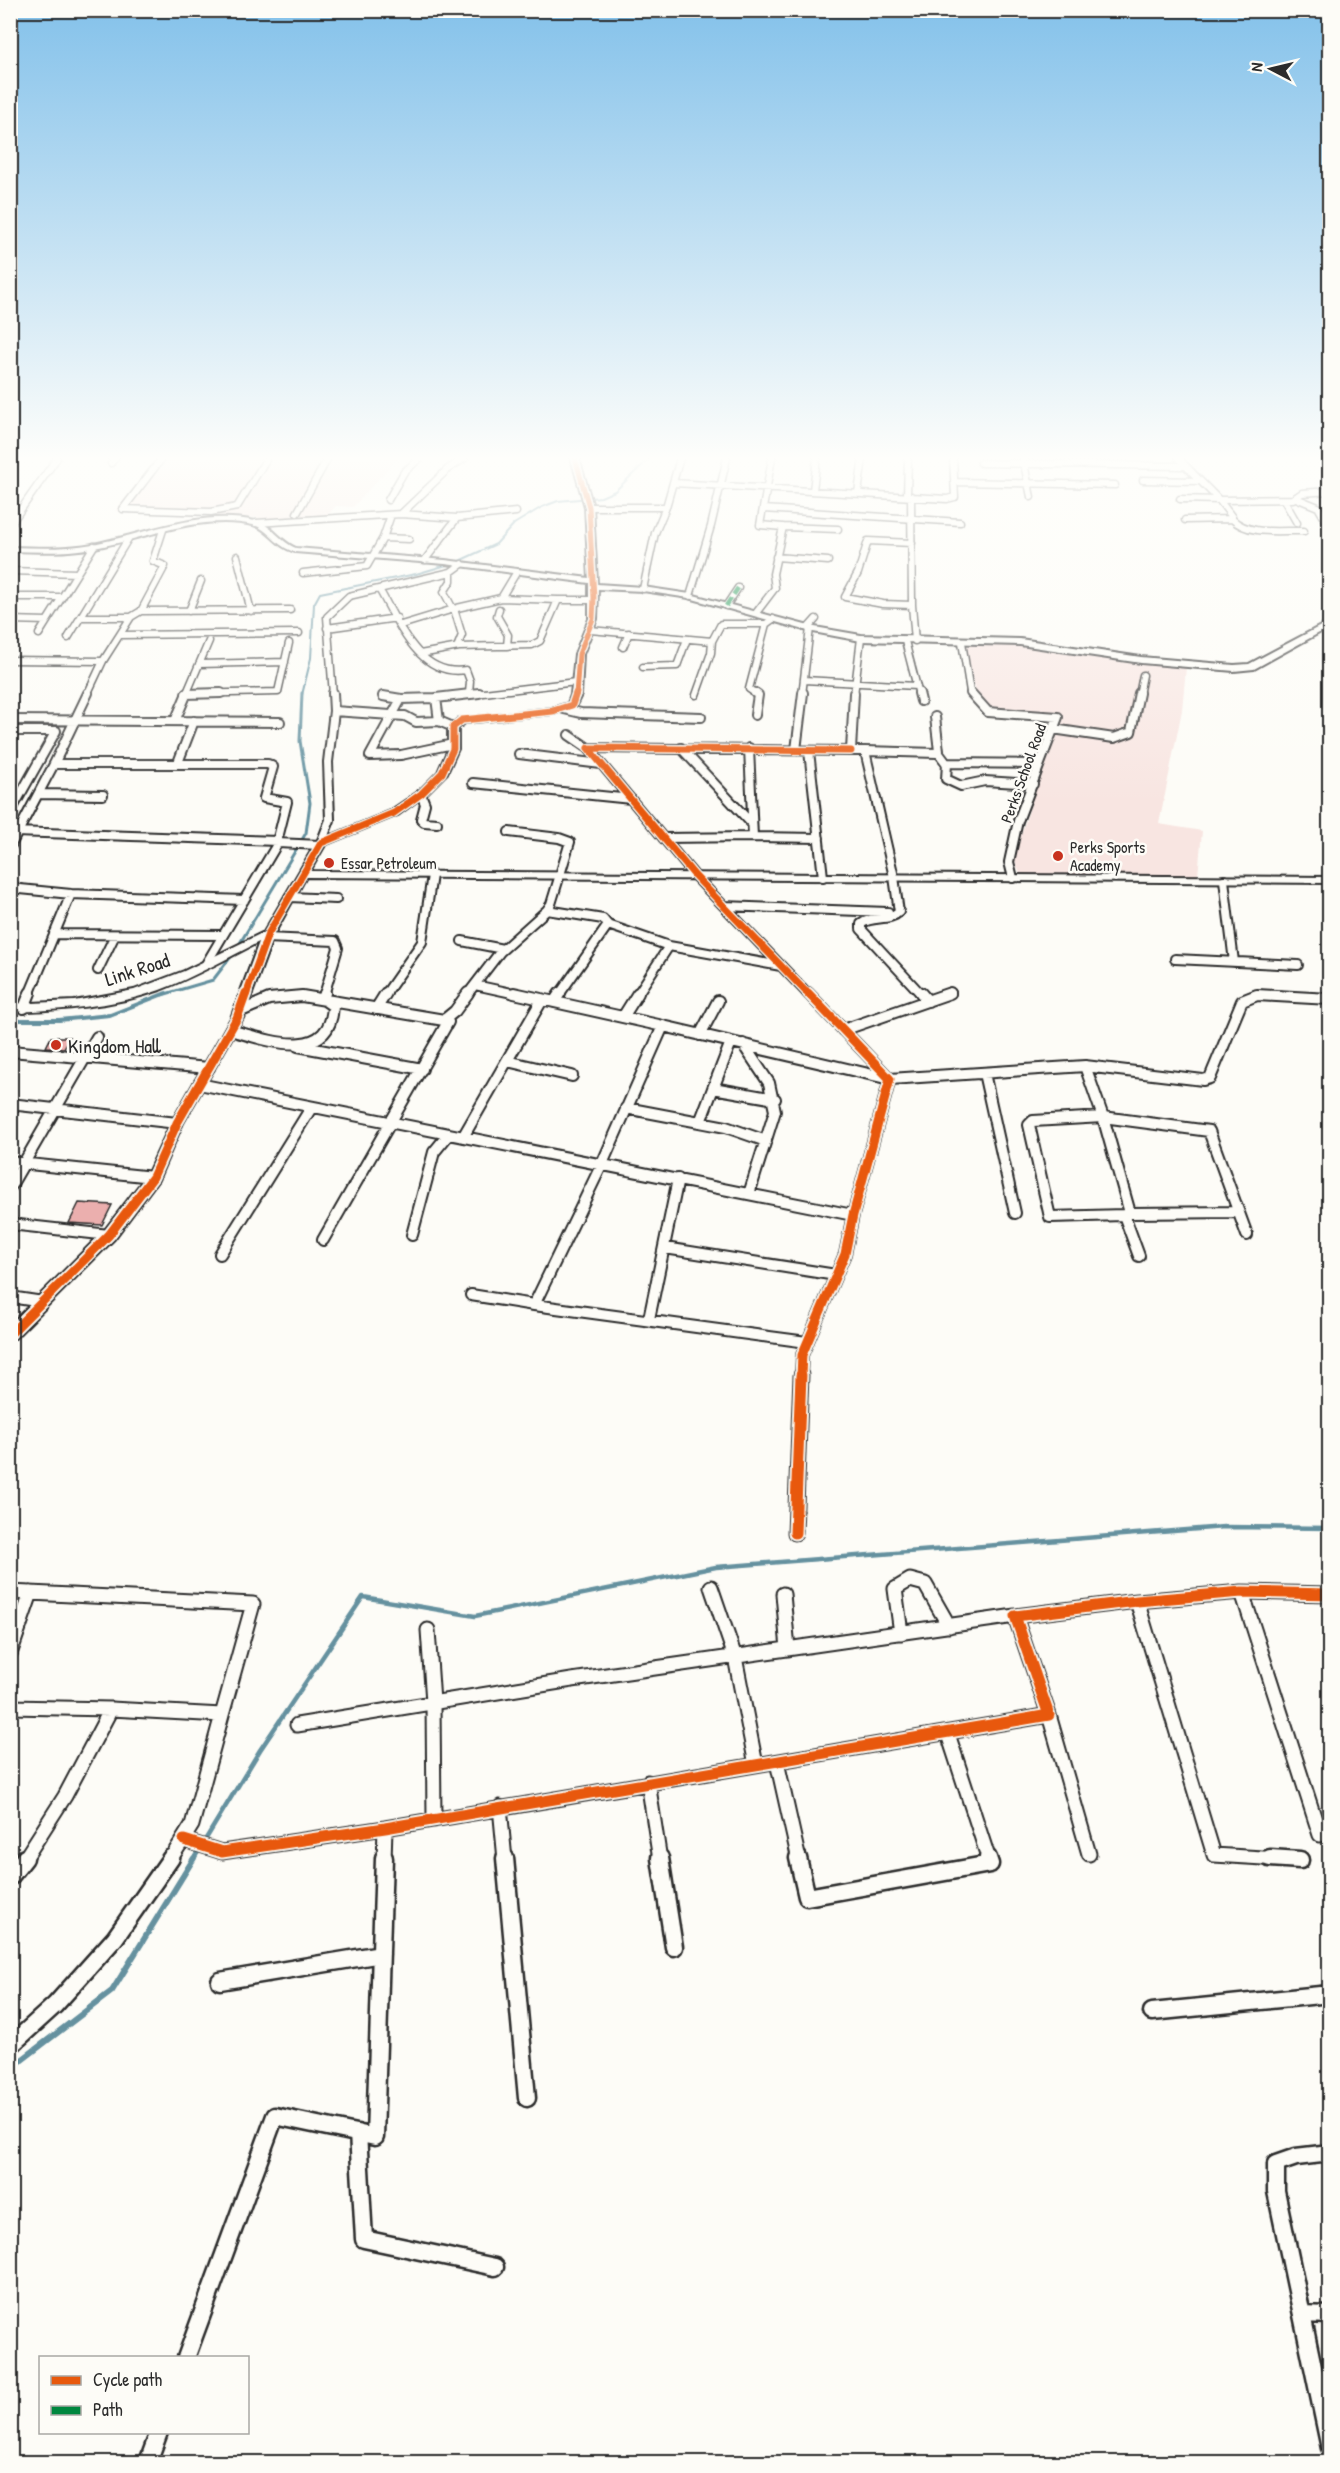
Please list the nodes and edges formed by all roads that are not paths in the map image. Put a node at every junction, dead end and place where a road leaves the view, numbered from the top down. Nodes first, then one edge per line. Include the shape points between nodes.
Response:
1 (77, 573) edge
2 (107, 573) edge
3 (161, 573) edge
4 (241, 573) edge
5 (445, 573) edge
6 (451, 573) edge
7 (516, 573) edge
8 (519, 573) edge
9 (591, 573) edge
10 (646, 573) edge
11 (696, 573) edge
12 (773, 573) edge
13 (858, 573) edge
14 (912, 573) edge
15 (201, 581) dead end
16 (592, 584) junction
17 (738, 588) dead end
18 (379, 589) junction
19 (643, 589) junction
20 (690, 596) junction
21 (10, 597) edge
22 (62, 597) junction
23 (501, 598) junction
24 (558, 600) junction
25 (594, 600) junction
26 (912, 605) junction
27 (726, 606) junction
28 (454, 609) junction
29 (499, 609) dead end
30 (290, 610) dead end
31 (141, 611) junction
32 (189, 611) junction
33 (251, 611) junction
34 (756, 613) junction
35 (81, 617) junction
36 (130, 617) junction
37 (397, 618) junction
38 (816, 619) dead end
39 (10, 620) edge
40 (47, 621) junction
41 (769, 621) junction
42 (1329, 623) edge
43 (401, 625) junction
44 (327, 628) junction
45 (809, 628) junction
46 (590, 630) junction
47 (299, 633) dead end
48 (629, 633) junction
49 (39, 634) dead end
50 (120, 635) junction
51 (68, 638) dead end
52 (861, 638) junction
53 (687, 639) junction
54 (712, 640) junction
55 (209, 641) dead end
56 (905, 641) junction
57 (915, 641) junction
58 (962, 642) junction
59 (290, 643) dead end
60 (507, 646) junction
61 (459, 647) junction
62 (623, 647) dead end
63 (420, 654) junction
64 (10, 660) edge
65 (103, 661) junction
66 (285, 662) junction
67 (199, 664) junction
68 (643, 667) dead end
69 (1143, 675) dead end
70 (804, 680) junction
71 (576, 682) junction
72 (856, 683) junction
73 (916, 686) junction
74 (186, 694) junction
75 (469, 694) junction
76 (696, 695) dead end
77 (383, 696) dead end
78 (436, 698) junction
79 (401, 699) junction
80 (921, 701) dead end
81 (564, 709) junction
82 (334, 711) junction
83 (392, 715) junction
84 (755, 715) dead end
85 (701, 717) dead end
86 (935, 717) dead end
87 (10, 720) edge
88 (73, 720) junction
89 (175, 721) junction
90 (194, 721) junction
91 (439, 721) junction
92 (280, 722) dead end
93 (453, 727) junction
94 (1053, 729) junction
95 (10, 731) edge
96 (569, 735) dead end
97 (453, 744) junction
98 (588, 747) junction
99 (681, 748) junction
100 (749, 748) junction
101 (796, 750) junction
102 (809, 751) junction
103 (851, 751) junction
104 (865, 752) junction
105 (938, 752) junction
106 (519, 754) dead end
107 (179, 760) dead end
108 (946, 763) junction
109 (54, 764) junction
110 (601, 764) junction
111 (1039, 764) junction
112 (987, 765) junction
113 (988, 782) junction
114 (473, 783) dead end
115 (1033, 784) junction
116 (39, 794) junction
117 (421, 794) junction
118 (103, 795) dead end
119 (631, 799) junction
120 (10, 813) edge
121 (438, 823) dead end
122 (752, 824) junction
123 (509, 832) dead end
124 (14, 834) edge
125 (753, 837) junction
126 (663, 838) junction
127 (819, 838) junction
128 (277, 843) junction
129 (321, 844) junction
130 (10, 847) edge
131 (302, 874) junction
132 (432, 875) junction
133 (559, 875) junction
134 (695, 876) junction
135 (823, 877) junction
136 (894, 878) junction
137 (1013, 878) junction
138 (1224, 880) junction
139 (1329, 880) edge
140 (10, 888) edge
141 (71, 894) junction
142 (289, 897) junction
143 (336, 899) dead end
144 (244, 900) junction
145 (723, 906) junction
146 (547, 910) junction
147 (899, 912) junction
148 (608, 925) junction
149 (54, 934) junction
150 (115, 935) junction
151 (223, 936) junction
152 (263, 937) junction
153 (462, 941) dead end
154 (669, 946) junction
155 (503, 949) junction
156 (1175, 958) dead end
157 (1234, 962) junction
158 (206, 964) junction
159 (1298, 965) dead end
160 (781, 966) junction
161 (98, 970) dead end
162 (475, 985) junction
163 (951, 993) dead end
164 (323, 999) junction
165 (1329, 999) edge
166 (542, 1000) junction
167 (718, 1001) dead end
168 (928, 1001) junction
169 (554, 1002) junction
170 (10, 1008) edge
171 (24, 1008) junction
172 (376, 1009) junction
173 (239, 1012) junction
174 (623, 1017) junction
175 (444, 1020) junction
176 (663, 1026) junction
177 (230, 1030) junction
178 (843, 1030) junction
179 (700, 1035) junction
180 (98, 1037) dead end
181 (731, 1042) junction
182 (743, 1044) junction
183 (295, 1045) junction
184 (10, 1051) edge
185 (87, 1058) junction
186 (507, 1061) junction
187 (1086, 1066) junction
188 (209, 1068) junction
189 (422, 1069) junction
190 (984, 1073) junction
191 (572, 1076) dead end
192 (890, 1079) junction
193 (199, 1084) junction
194 (713, 1088) junction
195 (775, 1099) junction
196 (10, 1104) edge
197 (57, 1108) junction
198 (311, 1108) junction
199 (626, 1108) junction
200 (1103, 1117) junction
201 (700, 1122) junction
202 (177, 1123) junction
203 (387, 1124) junction
204 (448, 1135) junction
205 (463, 1137) junction
206 (766, 1141) junction
207 (10, 1162) edge
208 (26, 1164) junction
209 (602, 1164) junction
210 (153, 1177) junction
211 (678, 1179) junction
212 (10, 1186) edge
213 (749, 1194) junction
214 (1238, 1212) junction
215 (1015, 1213) dead end
216 (1127, 1214) junction
217 (853, 1215) junction
218 (10, 1224) edge
219 (109, 1235) junction
220 (412, 1235) dead end
221 (1247, 1236) dead end
222 (322, 1240) dead end
223 (665, 1248) junction
224 (220, 1254) dead end
225 (1139, 1256) dead end
226 (836, 1275) junction
227 (471, 1295) dead end
228 (10, 1297) edge
229 (43, 1302) junction
230 (534, 1305) junction
231 (650, 1319) junction
232 (10, 1334) edge
233 (807, 1342) junction
234 (795, 1533) dead end
235 (711, 1587) dead end
236 (10, 1592) edge
237 (1242, 1592) junction
238 (32, 1593) junction
239 (783, 1594) dead end
240 (1329, 1594) edge
241 (1137, 1601) junction
242 (1015, 1616) junction
243 (949, 1626) junction
244 (428, 1630) dead end
245 (901, 1633) junction
246 (788, 1649) junction
247 (10, 1654) edge
248 (735, 1657) junction
249 (432, 1702) junction
250 (10, 1707) edge
251 (111, 1709) junction
252 (222, 1715) junction
253 (1048, 1715) junction
254 (297, 1725) dead end
255 (948, 1734) junction
256 (777, 1762) junction
257 (756, 1765) junction
258 (648, 1782) junction
259 (500, 1807) junction
260 (434, 1820) junction
261 (385, 1828) junction
262 (1320, 1835) dead end
263 (184, 1840) junction
264 (1089, 1854) dead end
265 (1300, 1860) dead end
266 (10, 1877) edge
267 (674, 1947) dead end
268 (381, 1954) junction
269 (220, 1980) dead end
270 (1329, 1994) edge
271 (1152, 2012) dead end
272 (10, 2046) edge
273 (527, 2098) dead end
274 (358, 2133) junction
275 (1329, 2153) edge
276 (495, 2267) dead end
277 (1302, 2314) junction
278 (1329, 2316) edge
279 (187, 2356) edge
280 (159, 2434) edge
281 (1329, 2448) edge
282 (148, 2463) edge

1 - 22 street
2 - 35 street
3 - 31 street
4 - 33 street
5 - 18 street
6 - 28 street via 444,592
7 - 23 street
8 - 16 street
9 - 16 street
10 - 19 street
11 - 20 street
12 - 34 street via 775,588
13 - 26 street via 845,597
14 - 26 street
15 - 32 street
16 - 19 street
16 - 25 street
17 - 27 street
18 - 37 street
18 - 44 street via 350,596 335,607 327,617
19 - 20 street
20 - 27 street
21 - 22 street
22 - 40 street
23 - 24 street
23 - 28 street
24 - 25 street
24 - 60 street via 536,644
25 - 46 street
26 - 57 street
27 - 34 street
28 - 43 street
28 - 61 street via 462,635
29 - 60 street via 498,616 508,635
30 - 33 street
31 - 32 street
31 - 36 street
32 - 33 street
34 - 41 street
35 - 36 street
35 - 51 street
36 - 50 street
37 - 43 street
37 - 44 street
38 - 45 street
39 - 40 street
40 - 49 street
41 - 45 street
41 - 54 street via 722,624
41 - 84 street via 750,682 749,689 758,695
42 - 58 street via 1251,667 1234,668 1141,660 1020,642
43 - 63 street
44 - 82 street
45 - 52 street
45 - 70 street
46 - 48 street
46 - 71 street via 579,654
47 - 50 street
48 - 53 street
48 - 62 street
50 - 65 street
52 - 56 street
52 - 72 street
53 - 54 street
53 - 68 street via 677,666
54 - 76 street
55 - 67 street
56 - 57 street
56 - 73 street
57 - 58 street
58 - 94 street, Perks School Road via 970,693 980,705 988,712 1058,717
59 - 66 street
60 - 61 street
61 - 63 street
63 - 75 street via 427,662 447,671 466,670
64 - 65 street
65 - 88 street
66 - 67 street
66 - 74 street via 278,692
67 - 74 street
69 - 94 street via 1131,732 1114,738
70 - 72 street
70 - 101 street
71 - 75 street
71 - 81 street via 572,705
72 - 73 street
72 - 103 street
73 - 80 street
74 - 89 street
75 - 78 street
77 - 79 street
78 - 79 street
78 - 91 street
79 - 83 street
81 - 85 street via 581,713
81 - 93 street via 462,720
82 - 83 street
82 - 129 street via 328,762 330,820
83 - 91 street via 416,722
83 - 97 street via 370,756 399,757
86 - 105 street
87 - 88 street
88 - 89 street
88 - 109 street
89 - 90 street
90 - 92 street
90 - 107 street
91 - 93 street
93 - 97 street
94 - 111 street, Perks School Road
95 - 120 street via 56,731
96 - 98 street
97 - 117 street via 442,773
98 - 99 street
98 - 110 street
99 - 100 street
99 - 122 street
100 - 101 street
100 - 122 street
101 - 102 street
102 - 103 street
102 - 127 street
103 - 104 street
104 - 105 street
104 - 136 street
105 - 108 street
106 - 110 street
108 - 112 street
108 - 113 street via 946,779 961,786
109 - 116 street
109 - 128 street via 270,764 273,768 264,798 287,802
110 - 119 street
111 - 112 street
111 - 115 street, Perks School Road
112 - 113 street
113 - 115 street
114 - 119 street
115 - 137 street, Perks School Road via 1018,821 1009,862
116 - 118 street
116 - 124 street
117 - 121 street via 425,804 421,819
117 - 129 street via 394,813
119 - 126 street
122 - 125 street
123 - 133 street via 570,842
124 - 128 street
124 - 130 street
125 - 126 street
125 - 127 street
126 - 134 street
127 - 135 street
128 - 129 street
128 - 144 street
129 - 131 street
131 - 132 street
131 - 142 street
132 - 133 street
132 - 172 street via 422,942
133 - 134 street
133 - 146 street
134 - 135 street
134 - 145 street
135 - 136 street
136 - 137 street
136 - 147 street
137 - 138 street
138 - 139 street
138 - 157 street
140 - 141 street
141 - 144 street
141 - 149 street
142 - 143 street
142 - 152 street
144 - 151 street
145 - 147 street
145 - 160 street
146 - 148 street via 603,919
146 - 155 street
147 - 168 street via 866,920 861,929
148 - 154 street
148 - 169 street
149 - 150 street
149 - 171 street
150 - 151 street
150 - 161 street
151 - 158 street
152 - 158 street, Link Road
152 - 164 street via 335,940 339,948
152 - 173 street
153 - 155 street
154 - 160 street
154 - 174 street
155 - 162 street
156 - 157 street
157 - 159 street
158 - 171 street, Link Road via 138,993 67,1007
160 - 178 street
162 - 166 street
162 - 175 street
163 - 168 street
164 - 172 street
164 - 173 street via 282,997 260,1001
164 - 183 street via 333,1006 328,1025 321,1035
165 - 187 street via 1249,996 1239,1006 1210,1078 1203,1080
166 - 169 street
166 - 186 street
167 - 179 street
168 - 178 street
169 - 174 street
170 - 171 street, Link Road
172 - 175 street
173 - 177 street
174 - 176 street
175 - 189 street via 448,1022
176 - 179 street
176 - 199 street
177 - 183 street via 277,1044
177 - 188 street
178 - 192 street
179 - 181 street
180 - 185 street
181 - 182 street
181 - 194 street
182 - 192 street
182 - 195 street via 765,1072
183 - 189 street
184 - 185 street
185 - 188 street
185 - 197 street
186 - 191 street
186 - 205 street
187 - 190 street
187 - 200 street
188 - 193 street
189 - 203 street
190 - 192 street
190 - 215 street
192 - 217 street
193 - 198 street
193 - 202 street
194 - 195 street
194 - 201 street
195 - 206 street
196 - 197 street
197 - 202 street
197 - 208 street
198 - 203 street
198 - 224 street
199 - 201 street
199 - 209 street
200 - 214 street via 1209,1131
200 - 216 street
200 - 216 street via 1033,1121 1029,1125 1050,1217
201 - 206 street
202 - 210 street
203 - 204 street
203 - 222 street
204 - 205 street
204 - 220 street via 434,1152
205 - 209 street
206 - 213 street
207 - 208 street
208 - 210 street
208 - 212 street
209 - 211 street
209 - 230 street
210 - 219 street
211 - 213 street
211 - 223 street
213 - 217 street
214 - 216 street
214 - 221 street
216 - 225 street
217 - 226 street
218 - 219 street
219 - 229 street
223 - 226 street
223 - 231 street
226 - 233 street
227 - 230 street
228 - 229 street
229 - 232 street
230 - 231 street
231 - 233 street
233 - 234 street via 802,1355
235 - 248 street
236 - 238 street
237 - 240 street
237 - 241 street
237 - 262 street
238 - 247 street
238 - 252 street via 253,1604
239 - 246 street
241 - 242 street
241 - 265 street via 1214,1855
242 - 243 street
242 - 253 street
243 - 245 street
243 - 245 street via 925,1584 910,1580 895,1589
244 - 249 street
245 - 246 street
246 - 248 street
248 - 249 street
248 - 257 street
249 - 254 street
249 - 260 street
250 - 251 street
251 - 252 street
251 - 266 street via 31,1852
252 - 263 street via 192,1825
253 - 255 street
253 - 264 street
255 - 256 street
255 - 256 street via 990,1864 807,1897
256 - 257 street
257 - 258 street
258 - 259 street
258 - 267 street
259 - 260 street
259 - 273 street
260 - 261 street
261 - 263 street via 222,1852
261 - 268 street
263 - 272 street via 115,1938 55,2005
268 - 269 street
268 - 274 street via 375,2137
270 - 271 street
274 - 276 street via 364,2239
274 - 279 street via 275,2116
275 - 277 street via 1276,2164 1276,2191
277 - 278 street
277 - 281 street
280 - 282 street

